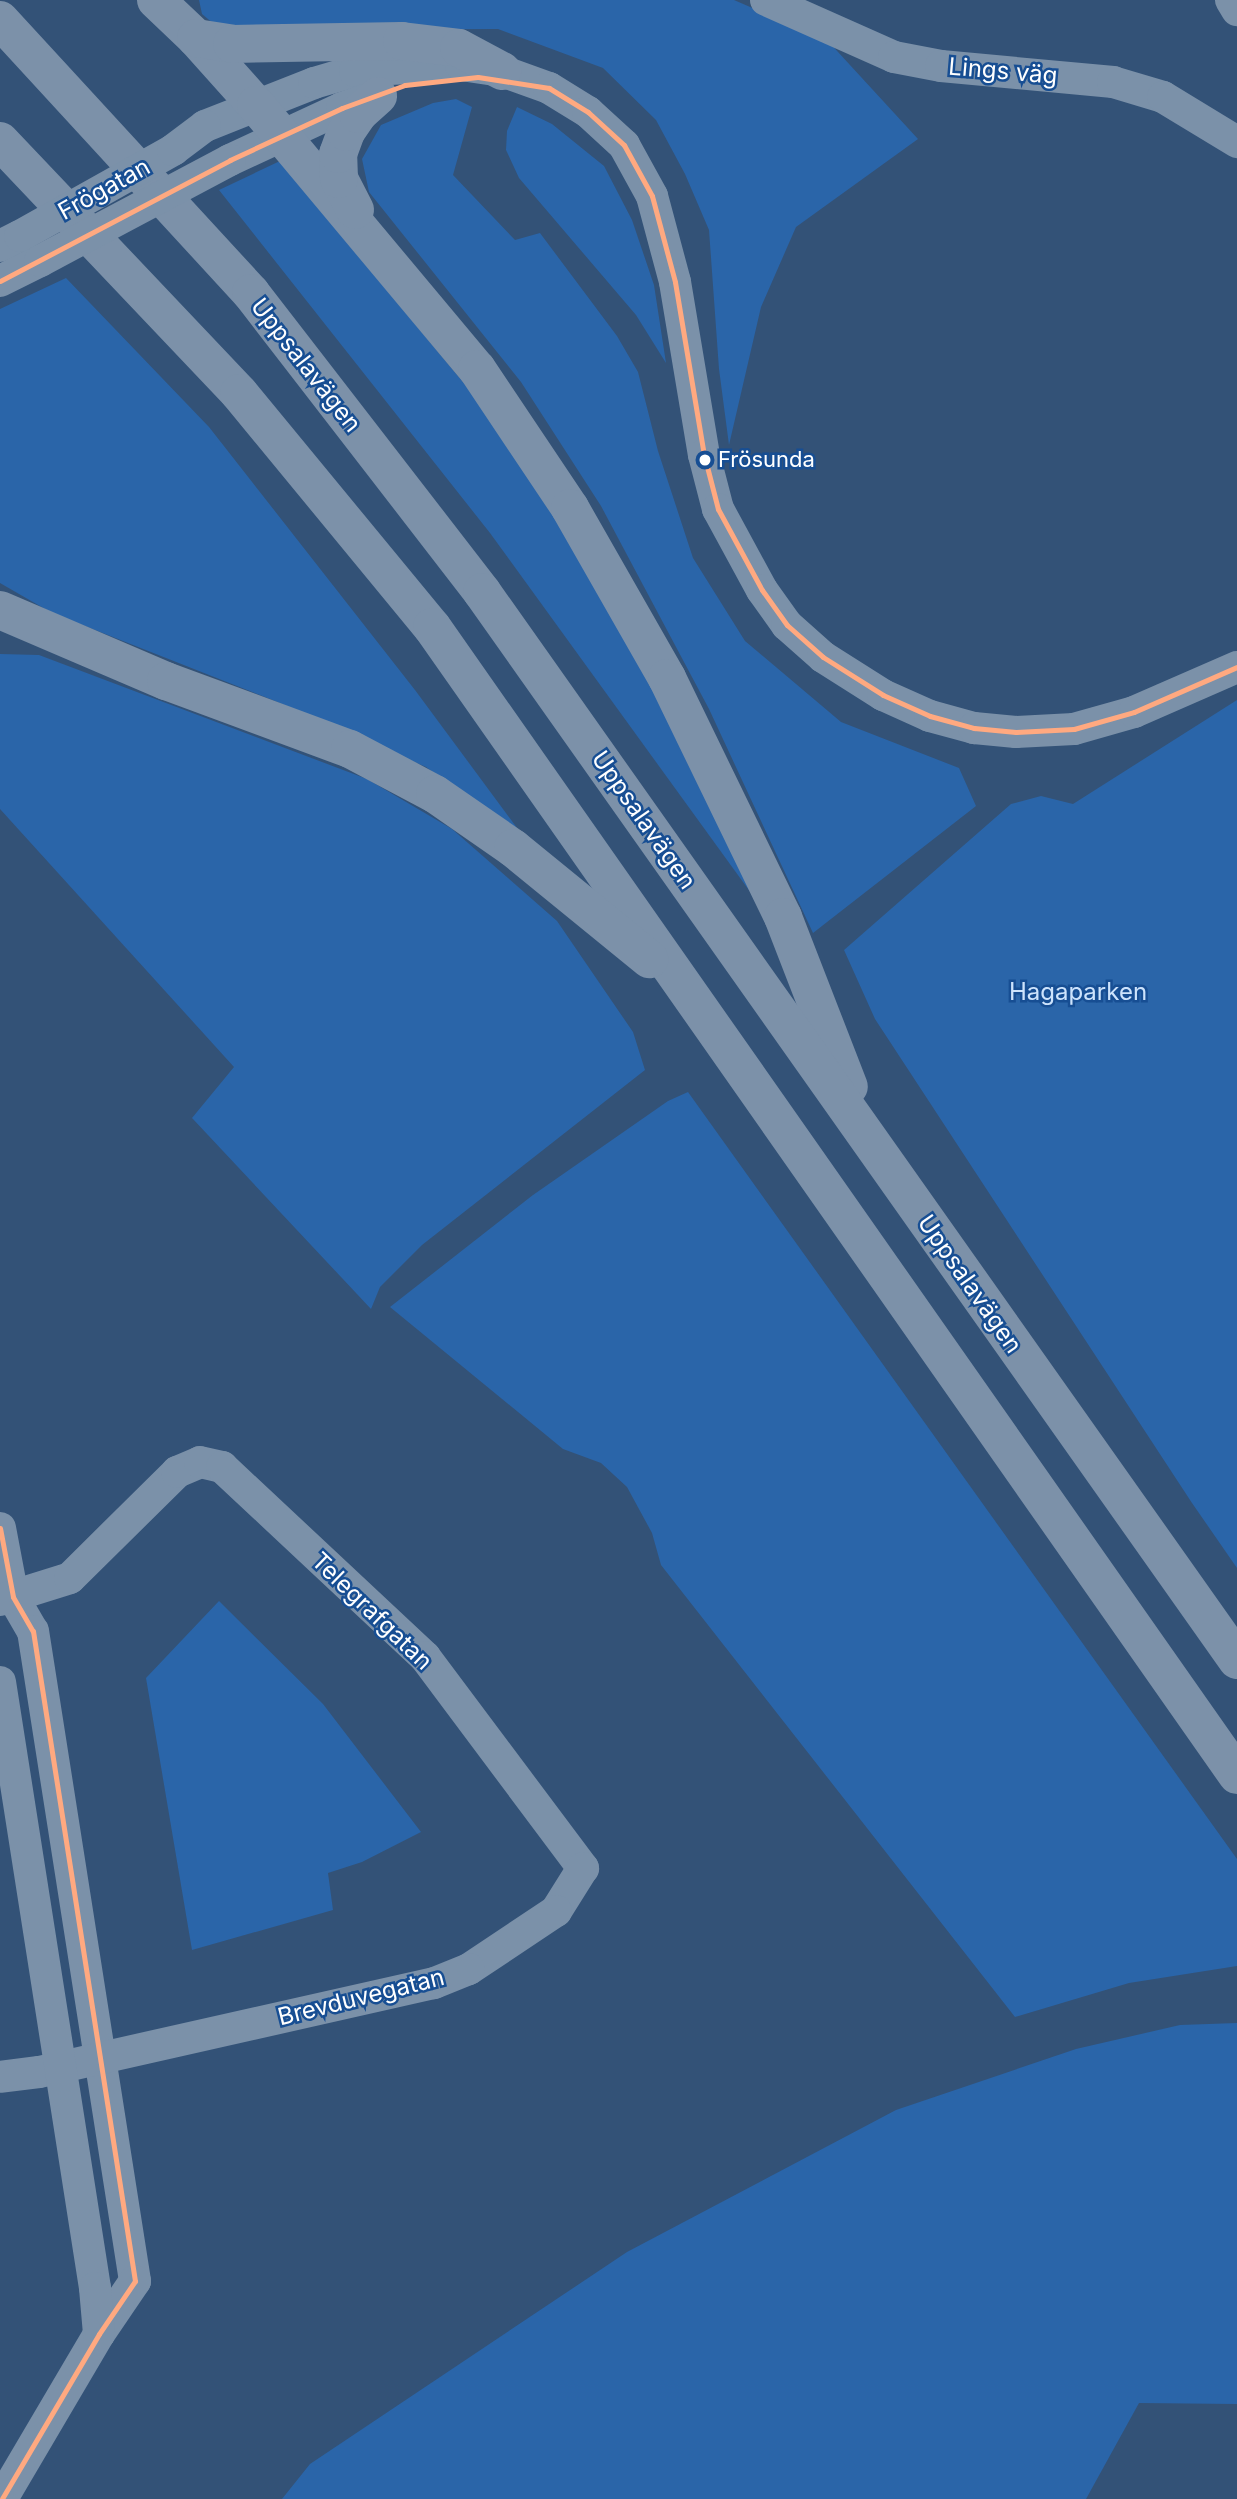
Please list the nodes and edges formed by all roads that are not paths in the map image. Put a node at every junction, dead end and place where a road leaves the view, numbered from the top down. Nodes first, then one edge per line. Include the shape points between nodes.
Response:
1 (156, 0) edge
2 (766, 0) edge
3 (1231, 0) edge
4 (1237, 10) edge
5 (0, 20) edge
6 (196, 38) junction
7 (502, 71) junction
8 (549, 88) junction
9 (378, 96) junction
10 (256, 105) junction
11 (281, 137) junction
12 (0, 141) edge
13 (1237, 142) edge
14 (368, 237) junction
15 (10, 241) edge
16 (0, 281) edge
17 (0, 610) edge
18 (1237, 667) edge
19 (681, 985) junction
20 (872, 1144) junction
21 (0, 1528) edge
22 (4, 1607) edge
23 (1237, 1660) edge
24 (0, 1682) edge
25 (1237, 1775) edge
26 (583, 1868) joint
27 (100, 2058) junction
28 (60, 2067) junction
29 (0, 2077) edge
30 (99, 2334) junction
31 (2, 2499) edge

1 - 6 highway
2 - 13 street, Lings väg via 894,57 941,66 1113,82 1151,93
3 - 4 street
5 - 20 highway, Uppsalavägen via 277,326 482,592
6 - 7 highway via 246,45 402,41 459,48
6 - 10 highway
7 - 8 street, Frögatan
7 - 10 street, Frögatan via 461,65 355,71
8 - 9 street, Frögatan via 478,78 405,85
8 - 18 street via 588,112 624,145 652,196 675,282 701,442 718,509 762,590 787,625 823,657 872,689 930,716 974,728 1016,732 1074,729 1122,715
9 - 11 street, Frögatan
9 - 14 highway via 352,123 338,154 339,179
10 - 11 highway
10 - 15 street, Frögatan, bridge via 205,126 173,150
11 - 14 highway
11 - 16 street, Frögatan, bridge
12 - 19 highway via 239,393 432,627
14 - 20 highway via 477,369 570,508 667,678 783,917
17 - 19 highway via 155,676 350,749 435,794 513,848
19 - 25 highway
20 - 23 highway, Uppsalavägen
21 - 22 street
22 - 26 street, Telegrafgatan via 70,1578 177,1472 200,1462 222,1467 425,1657
22 - 27 street via 33,1631
24 - 28 street
26 - 27 street, Brevduvegatan via 556,1911 469,1969 434,1983
27 - 28 street, Brevduvegatan
27 - 30 street via 135,2281
28 - 29 street, Brevduvegatan
28 - 30 street
30 - 31 street

